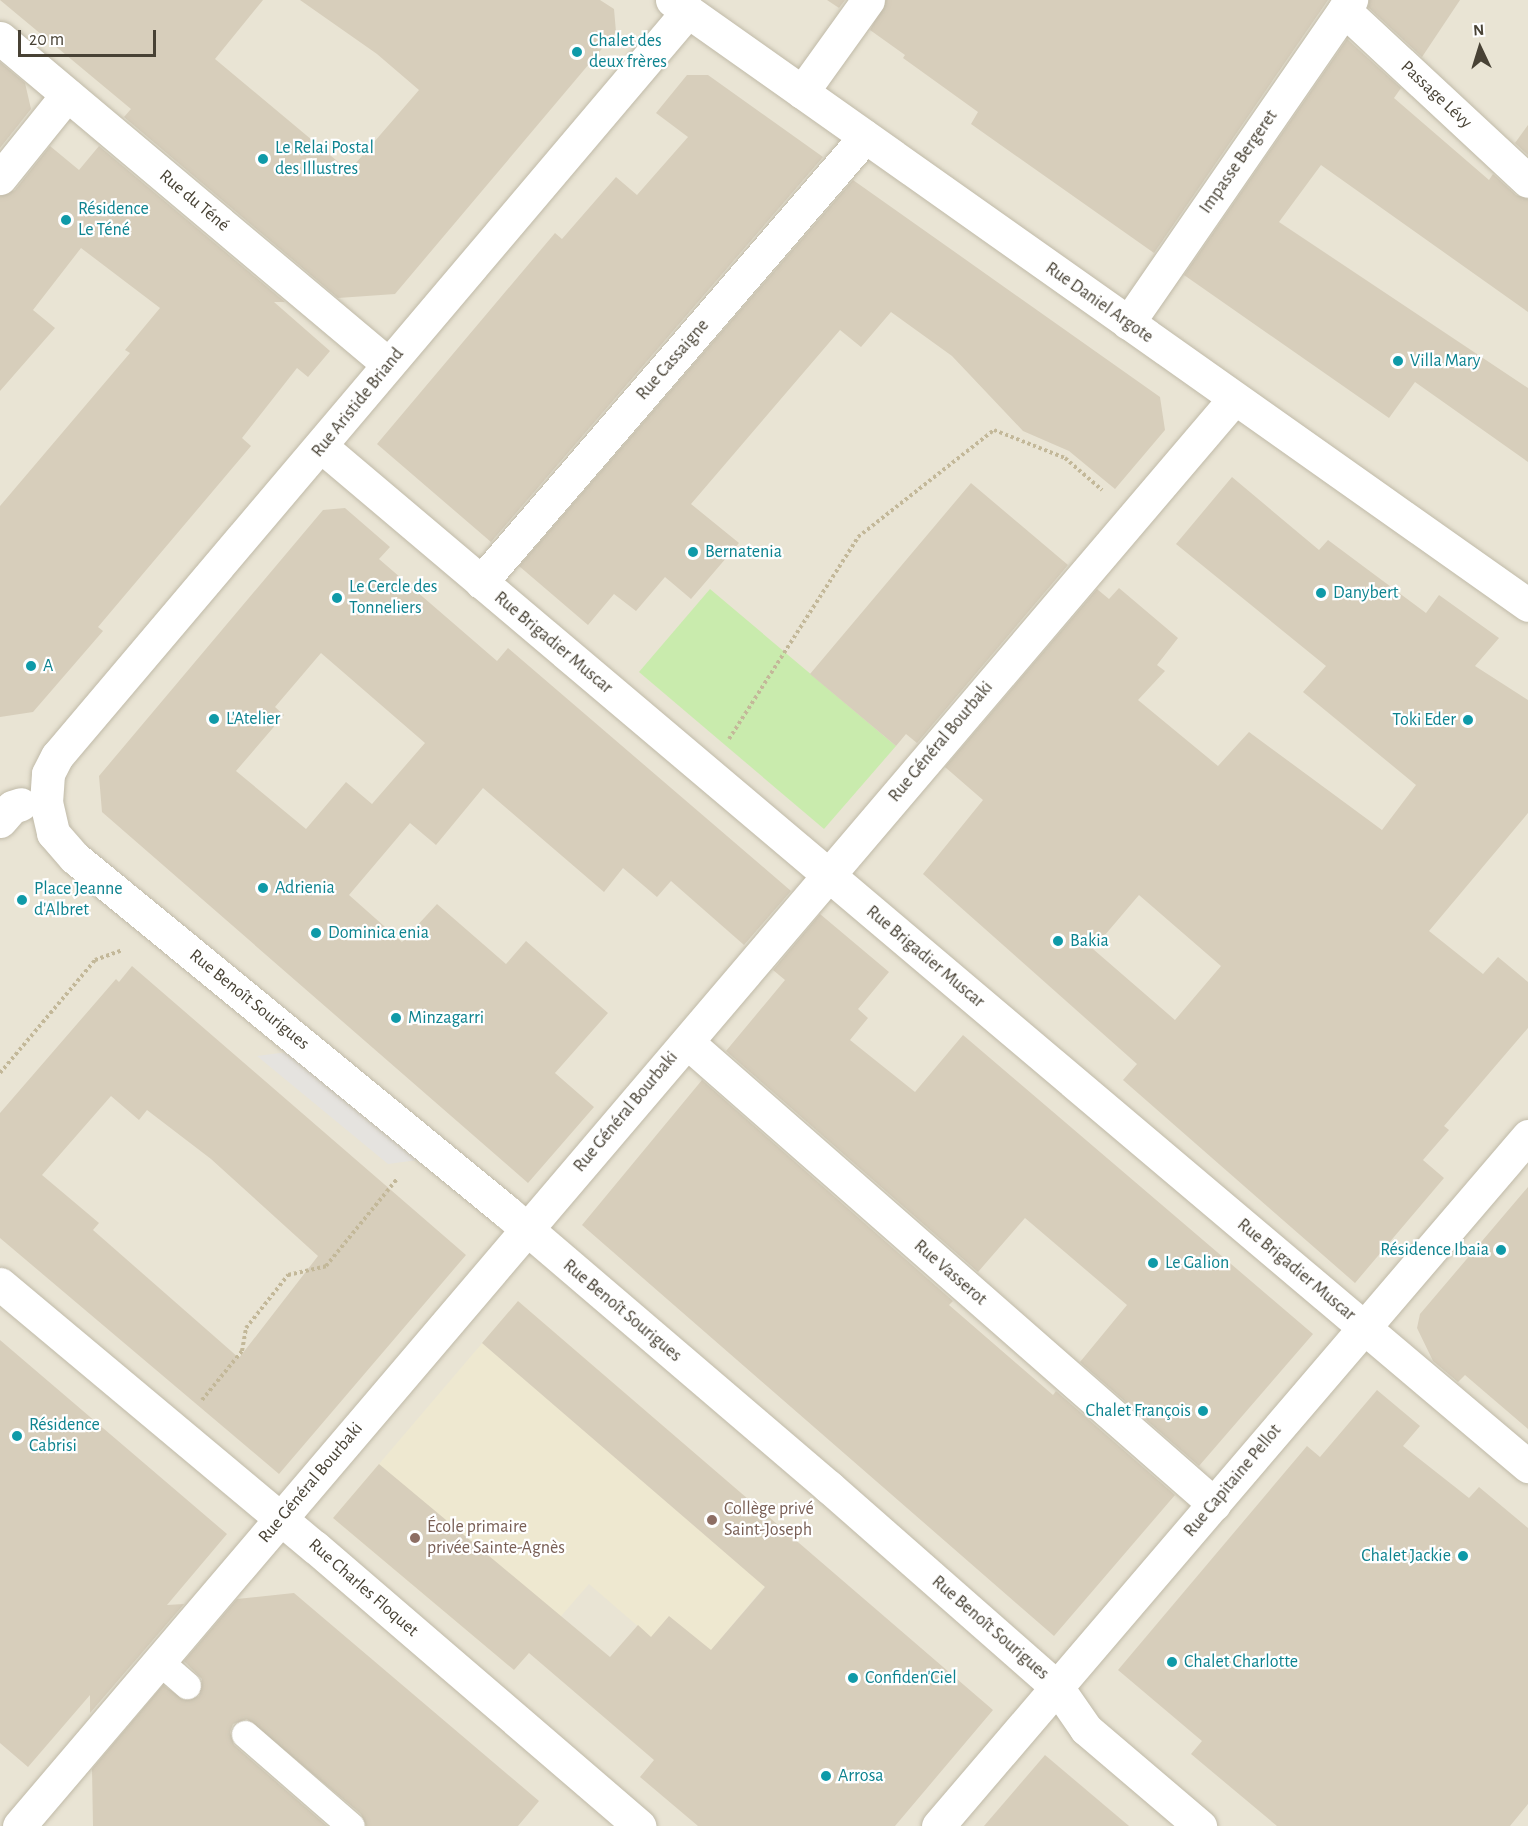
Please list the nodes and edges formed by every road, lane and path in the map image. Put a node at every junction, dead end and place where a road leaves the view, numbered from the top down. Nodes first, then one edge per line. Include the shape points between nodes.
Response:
1 (868, 0) edge
2 (1348, 5) edge
3 (680, 6) edge
4 (0, 38) edge
5 (802, 92) junction
6 (67, 95) junction
7 (866, 137) junction
8 (0, 178) edge
9 (1528, 181) edge
10 (1128, 323) junction
11 (388, 364) junction
12 (1234, 399) junction
13 (322, 447) junction
14 (1096, 485) dead end
15 (481, 582) junction
16 (1528, 605) edge
17 (703, 770) junction
18 (16, 806) edge
19 (829, 876) junction
20 (125, 949) dead end
21 (687, 1041) junction
22 (0, 1073) edge
23 (1528, 1136) edge
24 (397, 1179) dead end
25 (526, 1230) junction
26 (0, 1284) edge
27 (1363, 1326) junction
28 (200, 1402) dead end
29 (1528, 1466) edge
30 (1214, 1504) junction
31 (281, 1518) junction
32 (159, 1661) junction
33 (187, 1685) dead end
34 (1057, 1687) junction
35 (245, 1734) dead end
36 (19, 1826) edge
37 (351, 1826) edge
38 (639, 1826) edge
39 (938, 1826) edge
40 (1200, 1826) edge

1 - 5 street
2 - 9 street, Passage Lévy
2 - 10 street, Impasse Bergeret
3 - 5 street, Rue Daniel Argote
3 - 11 street, Rue Aristide Briand
4 - 6 street, Rue du Téné
5 - 7 street, Rue Daniel Argote
6 - 8 street
6 - 11 street, Rue du Téné
7 - 10 street, Rue Daniel Argote
7 - 15 street, Rue Cassaigne
10 - 12 street, Rue Daniel Argote
11 - 13 street, Rue Aristide Briand
12 - 16 street, Rue Daniel Argote
12 - 19 street, Rue Général Bourbaki
13 - 15 street, Rue Brigadier Muscar
13 - 18 street, Rue Aristide Briand via 57,756 48,774
14 - 17 path via 1065,458 994,430 858,537 725,745
15 - 17 street, Rue Brigadier Muscar
17 - 19 street, Rue Brigadier Muscar
18 - 25 street, Rue Benoît Sourigues
19 - 21 street, Rue Général Bourbaki
19 - 27 street, Rue Brigadier Muscar
20 - 22 path via 95,960
21 - 25 street, Rue Général Bourbaki
21 - 30 street, Rue Vasserot
23 - 27 street, Rue Capitaine Pellot
24 - 28 path via 326,1266 288,1275 246,1328 242,1351
25 - 31 street, Rue Général Bourbaki
25 - 34 street, Rue Benoît Sourigues via 830,1487
26 - 31 street, Rue Charles Floquet
27 - 29 street, Rue Brigadier Muscar
27 - 30 street, Rue Capitaine Pellot
30 - 34 street, Rue Capitaine Pellot
31 - 32 street, Rue Général Bourbaki
31 - 38 street, Rue Charles Floquet
32 - 33 lane
32 - 36 street, Rue Général Bourbaki
34 - 39 street, Rue Capitaine Pellot
34 - 40 street, Rue Benoît Sourigues via 1086,1729
35 - 37 lane

